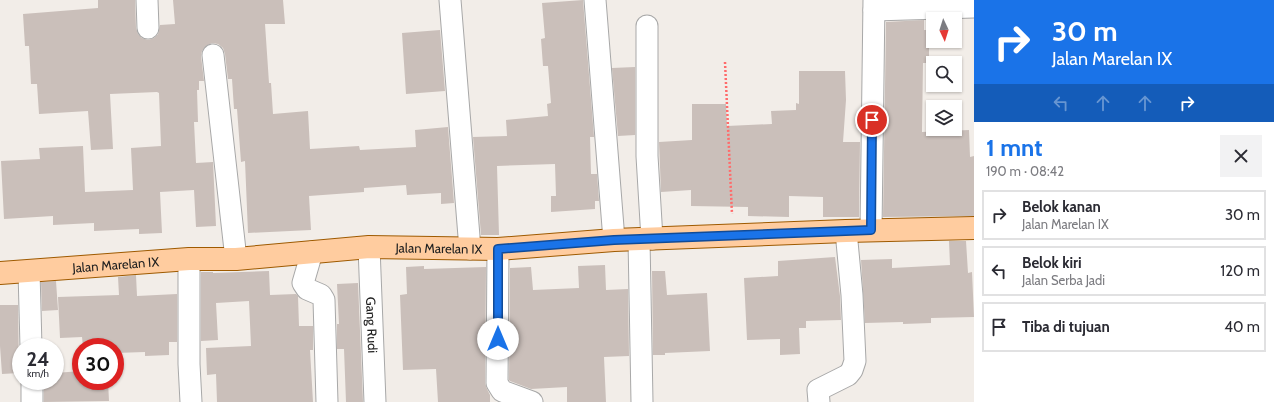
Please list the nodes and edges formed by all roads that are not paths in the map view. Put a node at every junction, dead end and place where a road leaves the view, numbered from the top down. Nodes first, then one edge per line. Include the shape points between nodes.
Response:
1 (147, 0) edge
2 (450, 0) edge
3 (595, 0) edge
4 (874, 5) edge
5 (974, 7) edge
6 (647, 26) dead end
7 (148, 28) dead end
8 (213, 55) dead end
9 (974, 228) edge
10 (871, 230) junction
11 (846, 231) junction
12 (646, 239) junction
13 (614, 240) junction
14 (369, 247) junction
15 (470, 249) junction
16 (498, 249) junction
17 (312, 252) junction
18 (189, 259) junction
19 (236, 259) junction
20 (29, 270) junction
21 (0, 273) edge
22 (31, 338) edge
23 (32, 390) edge
24 (32, 402) edge
25 (191, 402) edge
26 (327, 402) edge
27 (375, 402) edge
28 (532, 402) edge
29 (642, 402) edge
30 (819, 402) edge

1 - 7 street
2 - 15 street
3 - 13 street
4 - 5 street
4 - 10 street
6 - 12 street
8 - 19 street
9 - 10 main road, Jalan Marelan IX
10 - 11 main road, Jalan Marelan IX
11 - 12 main road, Jalan Marelan IX
11 - 30 street via 855,361 848,376 818,390
12 - 13 main road, Jalan Marelan IX
12 - 29 street
13 - 16 main road, Jalan Marelan IX
14 - 15 main road, Jalan Marelan IX
14 - 17 main road, Jalan Marelan IX
14 - 27 street, Gang Rudi
15 - 16 main road, Jalan Marelan IX
16 - 28 street via 497,383 502,391
17 - 19 main road, Jalan Marelan IX
17 - 26 street via 304,283 307,289 321,295 324,300
18 - 19 main road, Jalan Marelan IX
18 - 20 main road, Jalan Marelan IX
18 - 25 street via 188,364
20 - 21 main road, Jalan Marelan IX
20 - 22 street
23 - 24 street

